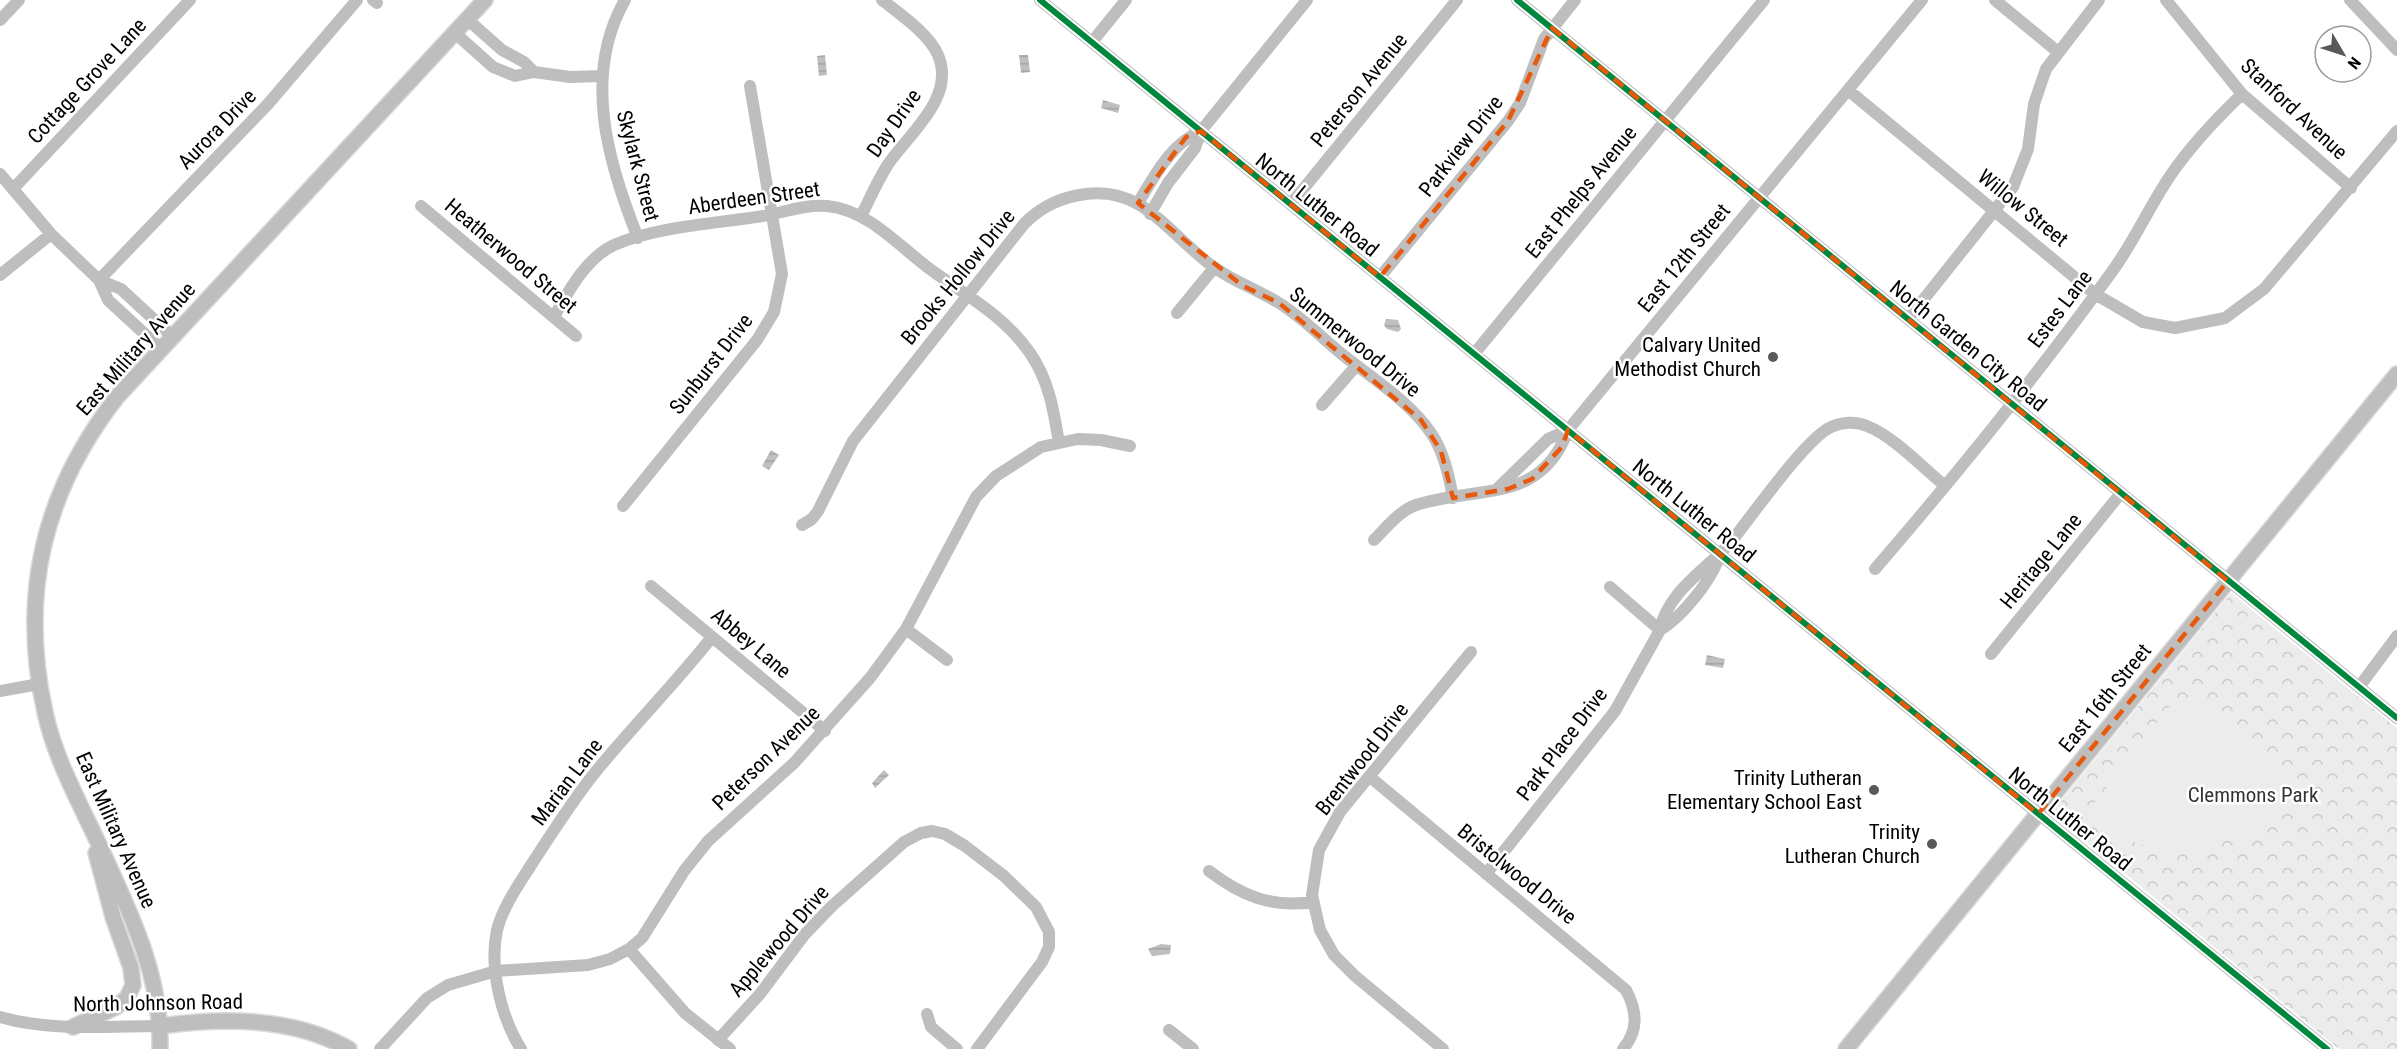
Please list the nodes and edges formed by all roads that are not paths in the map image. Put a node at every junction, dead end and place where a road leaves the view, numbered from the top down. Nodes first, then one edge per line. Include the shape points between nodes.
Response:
1 (19, 0) edge
2 (190, 0) edge
3 (357, 0) edge
4 (485, 0) edge
5 (625, 0) edge
6 (882, 0) edge
7 (1040, 0) edge
8 (1126, 0) edge
9 (1307, 0) edge
10 (1457, 0) edge
11 (1516, 0) edge
12 (1575, 0) edge
13 (1764, 0) edge
14 (1922, 0) edge
15 (1995, 0) edge
16 (2099, 0) edge
17 (2166, 0) edge
18 (2350, 0) edge
19 (467, 19) junction
20 (0, 20) edge
21 (1552, 28) junction
22 (455, 33) junction
23 (1092, 42) junction
24 (2397, 50) edge
25 (2058, 52) junction
26 (534, 72) junction
27 (601, 76) junction
28 (750, 86) dead end
29 (1848, 90) junction
30 (2242, 94) junction
31 (1665, 121) junction
32 (1201, 131) junction
33 (2397, 131) edge
34 (0, 174) edge
35 (2351, 188) junction
36 (13, 189) junction
37 (1759, 198) junction
38 (1138, 204) junction
39 (1291, 204) junction
40 (421, 206) dead end
41 (1994, 210) junction
42 (772, 214) junction
43 (1150, 214) junction
44 (861, 216) junction
45 (51, 234) junction
46 (638, 238) junction
47 (1214, 268) junction
48 (0, 275) edge
49 (1380, 277) junction
50 (99, 280) junction
51 (2095, 294) junction
52 (968, 295) junction
53 (1177, 313) dead end
54 (554, 317) junction
55 (1908, 319) junction
56 (576, 336) dead end
57 (172, 337) junction
58 (161, 349) junction
59 (1474, 354) junction
60 (1356, 366) junction
61 (2397, 374) edge
62 (2012, 403) junction
63 (1323, 405) dead end
64 (1568, 430) junction
65 (1059, 443) junction
66 (1130, 446) dead end
67 (1944, 485) junction
68 (1497, 489) junction
69 (2121, 493) junction
70 (1453, 498) junction
71 (623, 506) dead end
72 (802, 525) dead end
73 (1374, 540) dead end
74 (1720, 554) junction
75 (1875, 569) dead end
76 (2228, 581) junction
77 (651, 586) dead end
78 (1610, 587) dead end
79 (906, 629) junction
80 (1660, 630) junction
81 (2397, 636) edge
82 (712, 637) junction
83 (1472, 652) dead end
84 (1991, 654) dead end
85 (947, 660) dead end
86 (39, 684) junction
87 (2359, 687) junction
88 (0, 691) edge
89 (2397, 718) edge
90 (825, 731) junction
91 (1370, 777) junction
92 (2038, 814) junction
93 (92, 829) junction
94 (1209, 871) dead end
95 (1486, 874) junction
96 (1313, 902) junction
97 (629, 949) junction
98 (496, 971) junction
99 (927, 1014) dead end
100 (0, 1017) edge
101 (161, 1026) junction
102 (73, 1027) junction
103 (1169, 1030) dead end
104 (718, 1040) junction
105 (160, 1049) edge
106 (349, 1049) edge
107 (380, 1049) edge
108 (521, 1049) edge
109 (730, 1049) edge
110 (957, 1049) edge
111 (977, 1049) edge
112 (1193, 1049) edge
113 (1443, 1049) edge
114 (1623, 1049) edge
115 (1846, 1049) edge
116 (2327, 1049) edge

1 - 20 street
2 - 36 street, Cottage Grove Lane
3 - 50 street, Aurora Drive via 268,104
4 - 19 main road, East Military Avenue
5 - 27 street, Skylark Street via 614,19
6 - 44 street, Day Drive via 938,54 942,76 926,118 887,165
7 - 23 street, North Luther Road
8 - 23 street
9 - 32 street
10 - 39 street, Peterson Avenue
11 - 21 street, North Garden City Road
12 - 21 street, Parkview Drive
13 - 31 street, East Phelps Avenue
14 - 29 street, East 12th Street
15 - 25 street
16 - 25 street
17 - 30 street, Stanford Avenue
18 - 24 street
19 - 22 main road, East Military Avenue
19 - 26 street
21 - 31 street, North Garden City Road
21 - 49 street, Parkview Drive via 1508,122
22 - 26 street via 505,73 515,76
22 - 57 main road, East Military Avenue
23 - 32 street, North Luther Road
25 - 41 street via 2037,90 2022,169 2013,188
26 - 27 street
27 - 46 street, Skylark Street via 603,121 610,152
28 - 42 street, Sunburst Drive
29 - 37 street, East 12th Street
29 - 41 street, Willow Street
30 - 35 street, Stanford Avenue
30 - 51 street, Estes Lane via 2196,141 2170,176 2132,243
31 - 37 street, North Garden City Road
31 - 59 street, East Phelps Avenue
32 - 38 street via 1186,137 1157,172
32 - 39 street, North Luther Road
32 - 43 street via 1195,148
33 - 35 street, Willow Street
34 - 36 street
35 - 51 street, Willow Street via 2264,289 2225,318 2186,327 2143,322
36 - 45 street
37 - 55 street, North Garden City Road
37 - 64 street, East 12th Street
38 - 43 street, Summerwood Drive
38 - 52 street, Brooks Hollow Drive via 1087,194 1048,204 1024,224
39 - 49 street, North Luther Road
40 - 54 street, Heatherwood Street
41 - 51 street, Willow Street
41 - 55 street
42 - 44 street, Aberdeen Street via 827,206
42 - 46 street, Aberdeen Street
42 - 71 street, Sunburst Drive via 782,274 774,312 757,340
43 - 47 street, Summerwood Drive
44 - 52 street, Aberdeen Street
45 - 48 street
45 - 50 street
46 - 54 street, Aberdeen Street via 614,245 597,256 568,291
47 - 53 street
47 - 60 street, Summerwood Drive via 1279,303
49 - 59 street, North Luther Road
50 - 57 street via 121,289
50 - 58 street via 108,300
51 - 62 street, Estes Lane
52 - 65 street, Aberdeen Street via 1001,320 1032,355 1050,394
52 - 72 street, Brooks Hollow Drive via 853,441 818,511
54 - 56 street, Heatherwood Street
55 - 62 street, North Garden City Road
57 - 58 main road, East Military Avenue
58 - 86 main road, East Military Avenue via 84,441 59,494 37,573 34,632
59 - 64 street, North Luther Road
60 - 63 street
60 - 70 street, Summerwood Drive via 1421,420 1441,451
61 - 76 main road, East 16th Street
62 - 67 street, Estes Lane
62 - 69 street, North Garden City Road
64 - 68 street, East 12th Street via 1548,439
64 - 68 street, East 12th Street via 1562,447 1538,474 1520,486
64 - 74 street, North Luther Road
65 - 66 street, Peterson Avenue via 1078,439
65 - 79 street, Peterson Avenue via 1041,447 1020,459 976,497
67 - 74 street, Park Place Drive via 1869,426 1850,423 1832,427 1808,446
67 - 75 street, Estes Lane
68 - 70 street, East 12th Street
69 - 76 street, North Garden City Road
69 - 84 street, Heritage Lane
70 - 73 street, East 12th Street via 1415,505 1398,515
74 - 80 street, Park Place Drive via 1716,570 1672,623
74 - 92 street, North Luther Road
76 - 87 street, North Garden City Road
76 - 92 main road, East 16th Street
77 - 82 street, Abbey Lane
78 - 80 street
79 - 85 street
79 - 90 street, Peterson Avenue
80 - 95 street, Park Place Drive via 1615,711
81 - 87 street
82 - 90 street, Abbey Lane
82 - 98 street, Marian Lane via 593,776 546,841 504,910 497,930
83 - 91 street, Brentwood Drive
86 - 88 street
86 - 93 main road, East Military Avenue via 55,744
87 - 89 street, North Garden City Road
90 - 97 street, Peterson Avenue via 708,842 684,871 642,938
91 - 95 street, Bristolwood Drive
91 - 96 street, Brentwood Drive via 1341,812 1319,850
92 - 115 main road, East 16th Street
92 - 116 street, North Luther Road
93 - 101 main road, East Military Avenue via 142,943
93 - 102 main road via 133,986 116,1007
94 - 96 street via 1251,898 1286,904
95 - 114 street, Bristolwood Drive via 1626,990 1636,1022
96 - 113 street via 1320,930 1334,955
97 - 98 street, Peterson Avenue via 588,965
97 - 104 street via 685,1013
98 - 107 street, Peterson Avenue via 448,985 427,998
98 - 108 street, Marian Lane via 505,1018
99 - 110 street via 931,1027
100 - 102 street, North Johnson Road
101 - 102 street, North Johnson Road
101 - 105 main road, East Military Avenue
101 - 106 main road, North Johnson Road via 201,1020 270,1025 306,1030
103 - 112 street
104 - 109 street
104 - 111 street, Applewood Drive via 832,906 904,842 932,831 945,834 1004,876 1036,907 1049,932 1042,962

